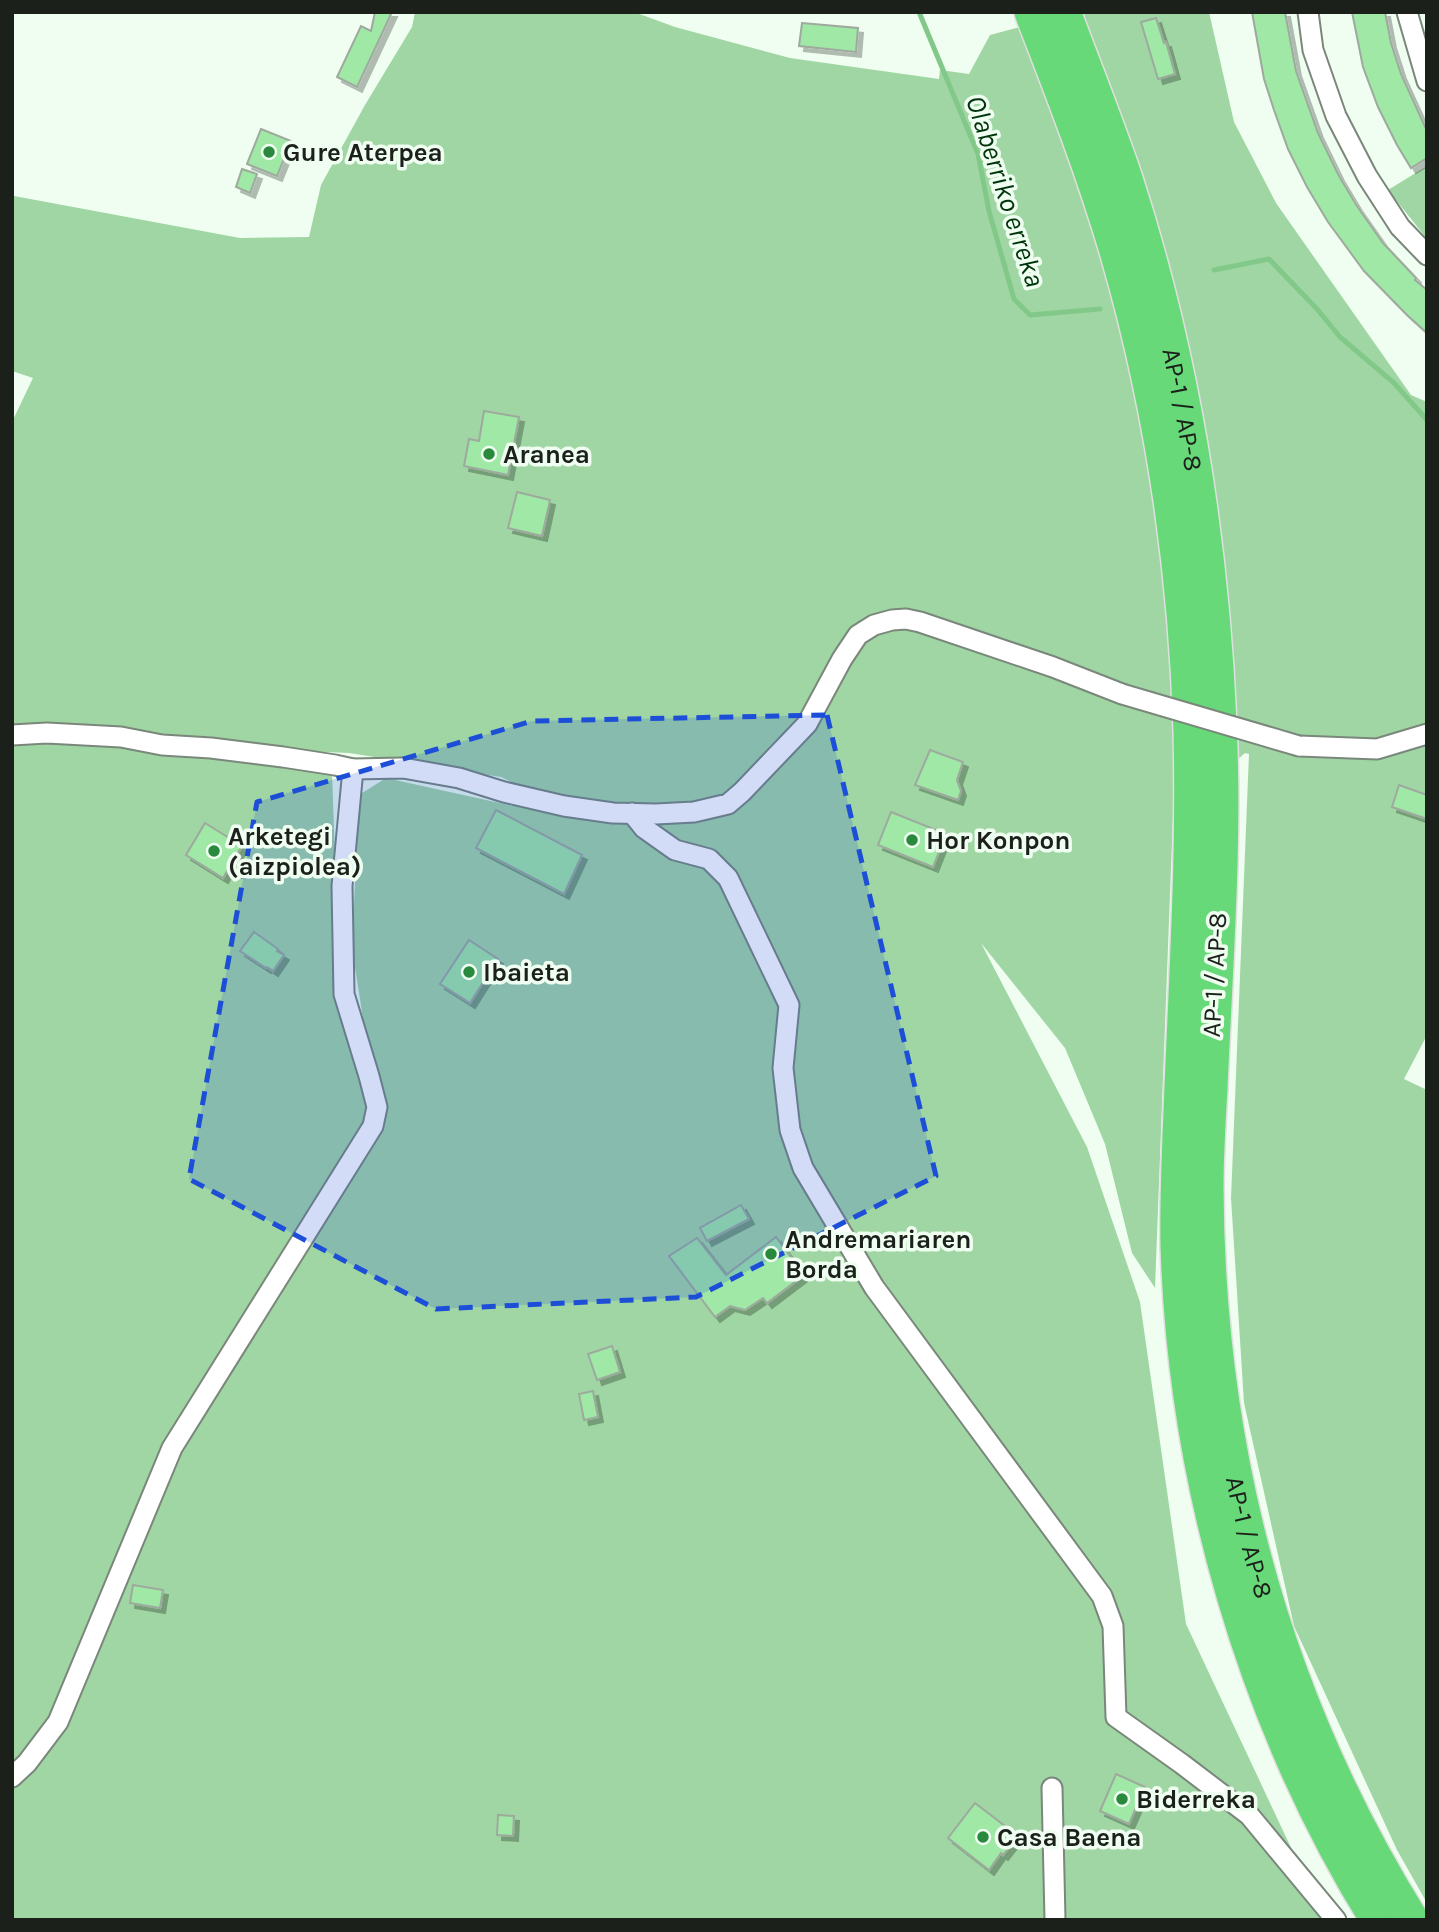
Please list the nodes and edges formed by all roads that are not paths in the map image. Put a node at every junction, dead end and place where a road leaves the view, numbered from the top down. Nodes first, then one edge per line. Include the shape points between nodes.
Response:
1 (1032, 12) edge
2 (1063, 12) edge
3 (1308, 12) edge
4 (1407, 12) edge
5 (1427, 81) edge
6 (1427, 255) edge
7 (1427, 734) edge
8 (12, 735) edge
9 (353, 769) junction
10 (632, 813) junction
11 (12, 1777) edge
12 (1052, 1788) dead end
13 (1055, 1920) edge
14 (1336, 1920) edge
15 (1378, 1920) edge
16 (1411, 1920) edge

1 - 15 highway, AP-1 / AP-8 via 1099,192 1137,324 1165,458 1184,608 1191,731 1191,868 1178,1244 1197,1433 1224,1557 1262,1678 1310,1795
2 - 16 highway, AP-1 / AP-8 via 1104,117 1146,249 1179,384 1209,576 1221,799 1206,1207 1210,1306 1225,1429 1250,1550 1287,1668 1335,1783
3 - 6 street via 1313,50 1336,116 1400,227
4 - 5 street
7 - 10 street, bridge via 1377,749 1299,746 1122,694 920,622 892,620 858,635 807,724 728,804 694,811
8 - 9 street via 121,737
9 - 10 street via 403,768 564,806
9 - 11 street via 342,886 344,994 377,1107 373,1126 172,1448 58,1722
10 - 14 street via 666,843 709,859 728,878 789,1005 783,1068 790,1130 803,1168 874,1287 1102,1596 1113,1626 1116,1717 1249,1815
12 - 13 street

